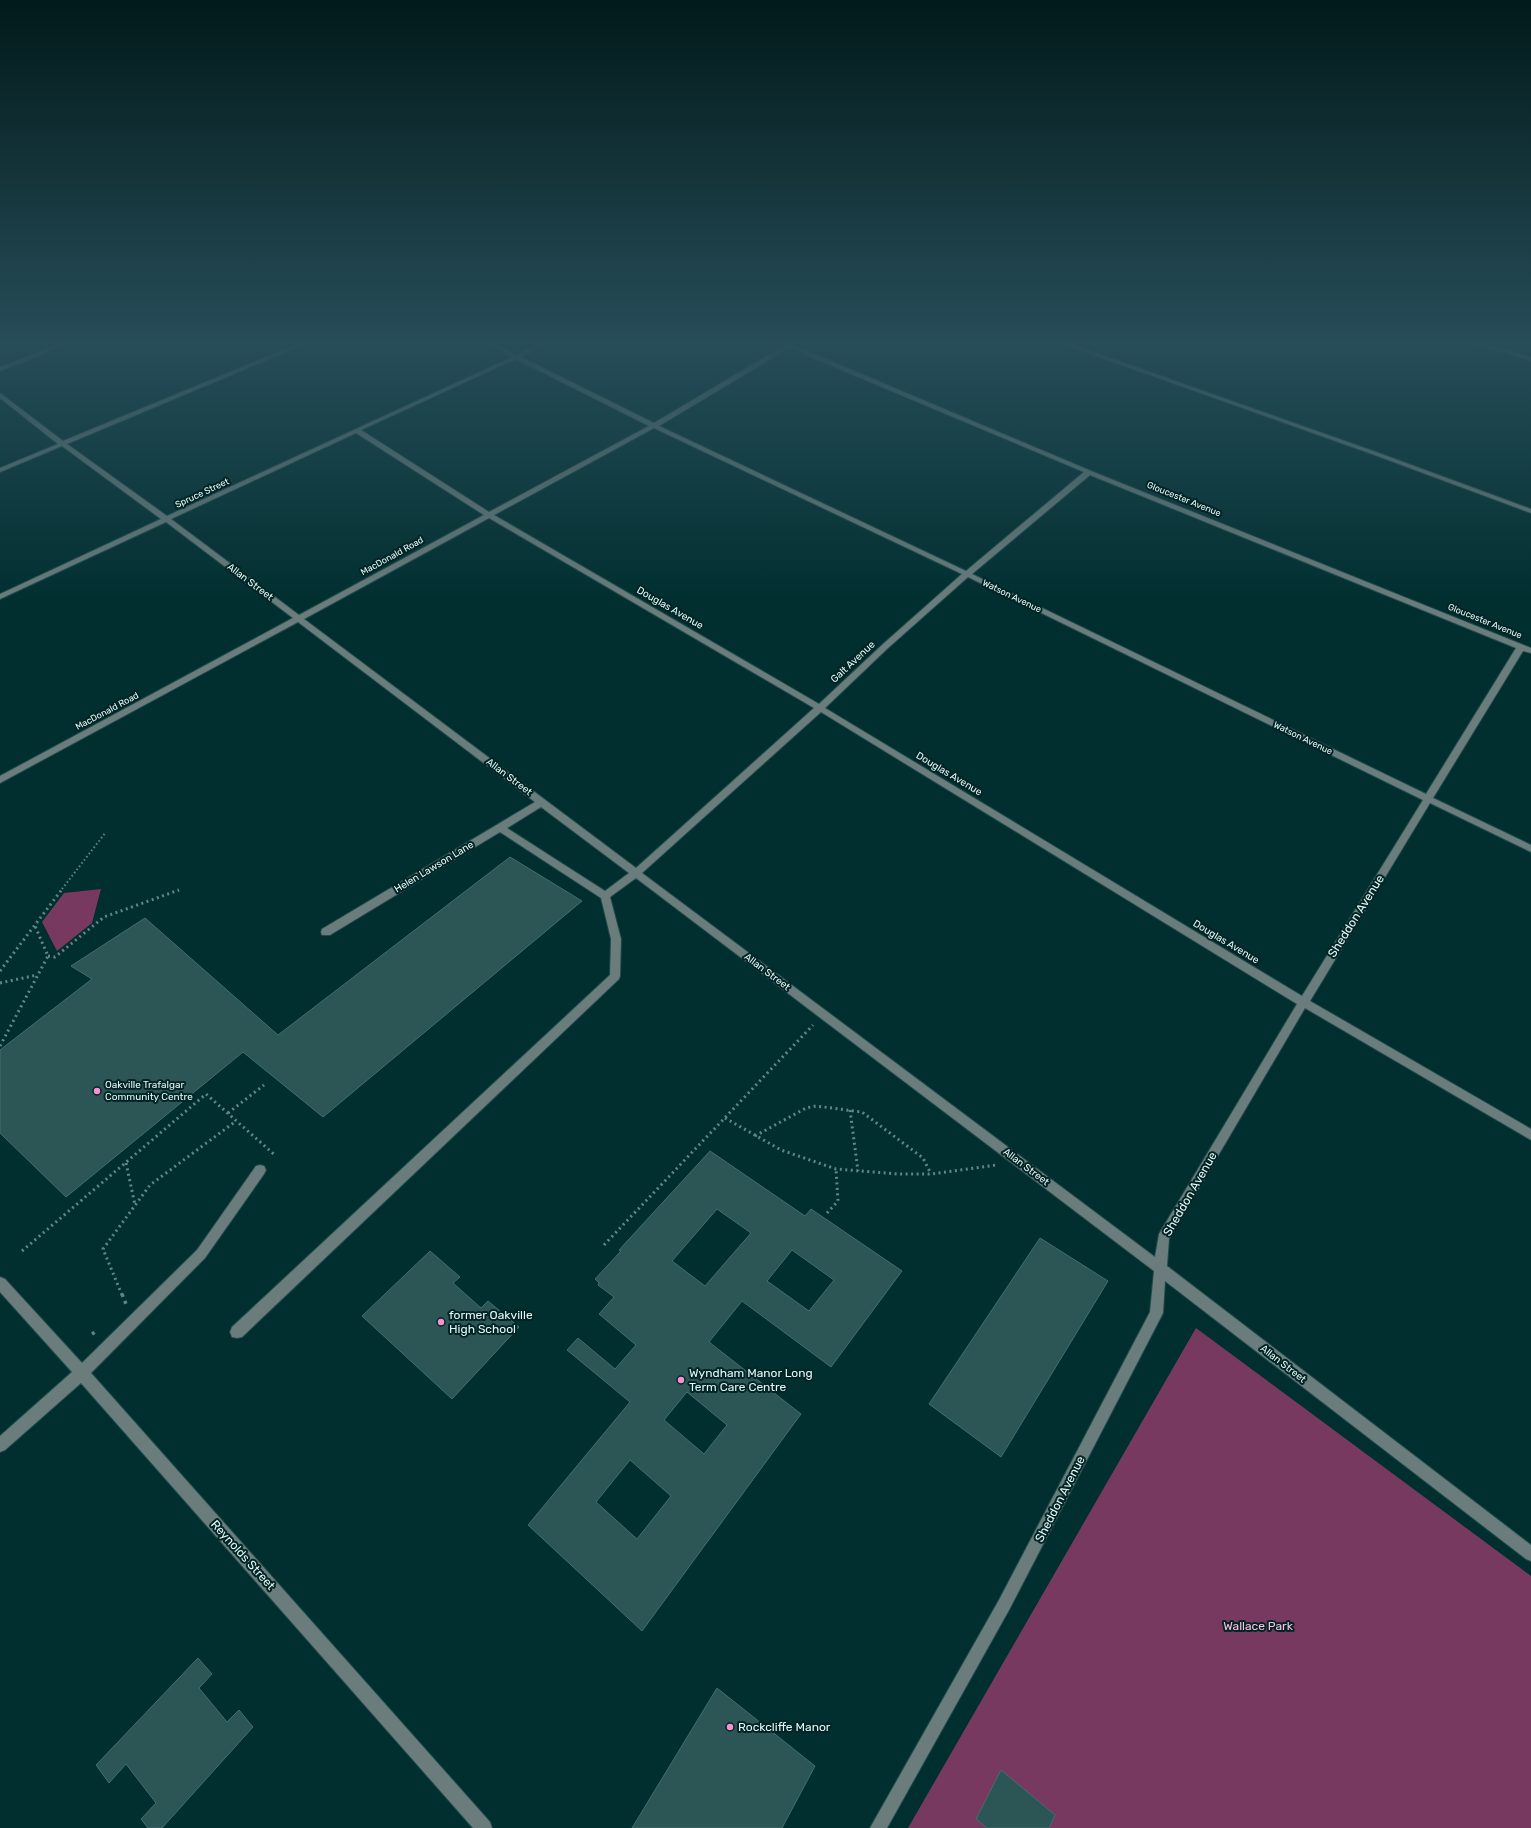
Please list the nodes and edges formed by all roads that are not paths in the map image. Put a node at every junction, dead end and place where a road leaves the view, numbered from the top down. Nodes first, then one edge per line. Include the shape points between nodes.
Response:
1 (46, 430) edge
2 (97, 430) edge
3 (356, 430) joint
4 (646, 430) edge
5 (663, 430) edge
6 (990, 430) edge
7 (1308, 430) edge
8 (64, 444) junction
9 (0, 470) edge
10 (1089, 472) junction
11 (1531, 511) edge
12 (488, 515) junction
13 (167, 520) junction
14 (966, 573) junction
15 (0, 597) edge
16 (298, 619) junction
17 (1521, 647) junction
18 (1531, 651) edge
19 (820, 708) junction
20 (0, 780) edge
21 (1428, 799) junction
22 (542, 802) junction
23 (499, 827) junction
24 (1531, 849) edge
25 (636, 873) junction
26 (605, 896) junction
27 (326, 932) dead end
28 (1303, 1002) junction
29 (1531, 1135) edge
30 (260, 1170) dead end
31 (1159, 1268) junction
32 (0, 1283) edge
33 (237, 1332) dead end
34 (82, 1373) junction
35 (0, 1445) edge
36 (1531, 1554) edge
37 (484, 1828) edge
38 (878, 1828) edge

1 - 8 street, Allan Street
2 - 8 street
3 - 12 street, Douglas Avenue
3 - 13 street, Spruce Street
4 - 12 street, MacDonald Road
5 - 14 street, Watson Avenue
6 - 10 street, Gloucester Avenue
7 - 11 street
8 - 9 street
8 - 13 street, Allan Street
10 - 14 street, Galt Avenue
10 - 17 street, Gloucester Avenue
12 - 16 street, MacDonald Road
12 - 19 street, Douglas Avenue
13 - 15 street, Spruce Street
13 - 16 street, Allan Street
14 - 19 street, Galt Avenue
14 - 21 street, Watson Avenue
16 - 20 street, MacDonald Road
16 - 22 street, Allan Street
17 - 18 street, Gloucester Avenue
17 - 21 street, Sheddon Avenue
19 - 25 street, Galt Avenue
19 - 28 street, Douglas Avenue
21 - 24 street, Watson Avenue
21 - 28 street, Sheddon Avenue
22 - 23 street, Helen Lawson Lane
22 - 25 street, Allan Street
23 - 26 street
23 - 27 street, Helen Lawson Lane
25 - 26 street, Galt Avenue
25 - 31 street, Allan Street
26 - 33 street via 616,939 615,976
28 - 29 street, Douglas Avenue
28 - 31 street, Sheddon Avenue via 1163,1238
30 - 34 street via 201,1254
31 - 36 street, Allan Street
31 - 38 street, Sheddon Avenue via 1156,1313 1004,1605
32 - 34 street, Reynolds Street
34 - 35 street
34 - 37 street, Reynolds Street

